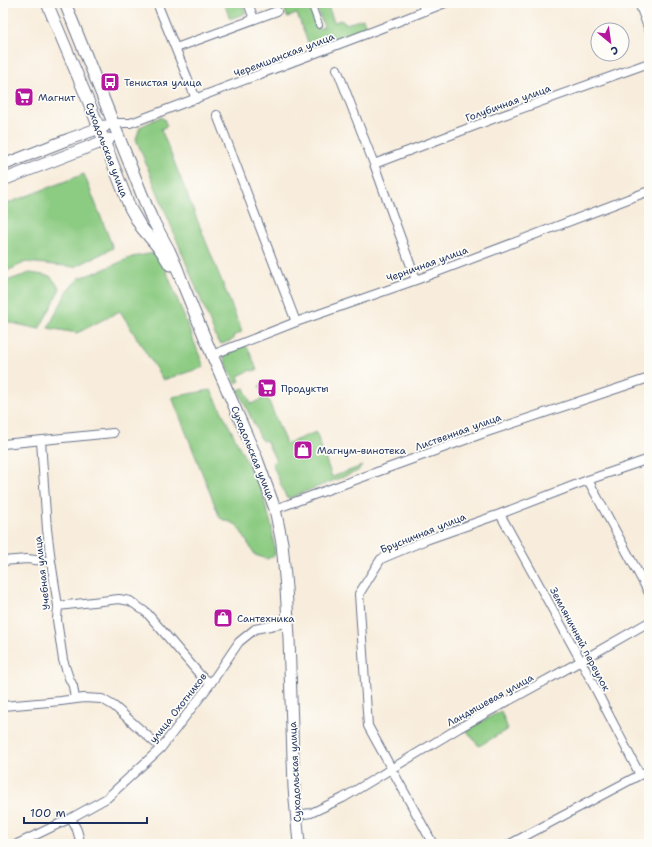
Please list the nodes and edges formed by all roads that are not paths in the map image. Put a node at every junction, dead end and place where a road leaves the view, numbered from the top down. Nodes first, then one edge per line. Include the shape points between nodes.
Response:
1 (47, 3) edge
2 (64, 3) edge
3 (157, 3) edge
4 (248, 3) edge
5 (311, 3) edge
6 (445, 3) edge
7 (639, 3) edge
8 (423, 7) edge
9 (277, 11) dead end
10 (254, 19) junction
11 (319, 25) dead end
12 (649, 30) edge
13 (176, 48) junction
14 (649, 63) edge
15 (337, 69) dead end
16 (196, 99) junction
17 (217, 115) dead end
18 (114, 123) junction
19 (130, 123) junction
20 (99, 129) junction
21 (118, 135) junction
22 (103, 141) junction
23 (374, 164) junction
24 (3, 165) edge
25 (3, 180) edge
26 (649, 191) edge
27 (416, 280) junction
28 (184, 287) junction
29 (296, 322) junction
30 (212, 354) junction
31 (649, 378) edge
32 (113, 433) dead end
33 (41, 441) junction
34 (3, 444) edge
35 (649, 459) edge
36 (588, 480) junction
37 (275, 509) junction
38 (500, 514) junction
39 (3, 561) edge
40 (51, 561) junction
41 (649, 593) edge
42 (58, 606) junction
43 (649, 622) edge
44 (289, 624) junction
45 (581, 661) junction
46 (211, 683) junction
47 (75, 699) junction
48 (3, 706) edge
49 (161, 748) junction
50 (392, 769) junction
51 (649, 770) edge
52 (640, 775) junction
53 (296, 815) junction
54 (70, 818) junction
55 (17, 844) edge
56 (81, 844) edge
57 (299, 844) edge
58 (434, 844) edge
59 (510, 844) edge

1 - 20 main road, Суходольская улица
2 - 18 main road, Суходольская улица
3 - 13 street
4 - 10 street
5 - 11 street
6 - 8 street, Черемшанская улица
7 - 12 street
8 - 16 street, Черемшанская улица via 379,27
9 - 10 street
10 - 13 street
13 - 16 street
14 - 23 street, Голубичная улица
15 - 23 street
16 - 19 street, Черемшанская улица
17 - 29 street
18 - 19 street, Черемшанская улица
18 - 20 main road
18 - 21 main road, Суходольская улица
19 - 21 street, Черемшанская улица
20 - 22 main road, Суходольская улица
20 - 24 main road
21 - 22 main road
21 - 28 main road, Суходольская улица via 151,217 169,250
22 - 25 main road
22 - 28 main road, Суходольская улица via 135,218 162,252
23 - 27 street
26 - 27 street, Черничная улица
27 - 29 street, Черничная улица
28 - 30 main road, Суходольская улица
29 - 30 street, Черничная улица
30 - 37 main road, Суходольская улица via 257,459
31 - 37 street, Лиственная улица via 487,432
32 - 33 street
33 - 34 street
33 - 40 street, Учебная улица
35 - 36 street, Брусничная улица
36 - 38 street, Брусничная улица
36 - 41 street
37 - 44 main road, Суходольская улица via 282,543
38 - 45 street, Земляничный переулок
38 - 50 street, Брусничная улица via 381,559 359,594 368,726
39 - 40 street via 28,558
40 - 42 street, Учебная улица
42 - 46 street via 130,601 147,613 201,676
42 - 47 street, Учебная улица via 57,620 63,660
43 - 45 street, Ландышевая улица
44 - 46 street, улица Охотников via 255,629 239,642
44 - 53 main road, Суходольская улица
45 - 50 street, Ландышевая улица via 459,728
45 - 52 street, Земляничный переулок
46 - 49 street, улица Охотников
47 - 48 street
47 - 49 street via 102,699 114,706
49 - 54 street, улица Охотников via 107,798
50 - 53 street, Ландышевая улица via 343,798 311,813
50 - 58 street, Брусничная улица
51 - 52 street
52 - 59 street
53 - 57 main road, Суходольская улица
54 - 55 street, улица Охотников
54 - 56 street

